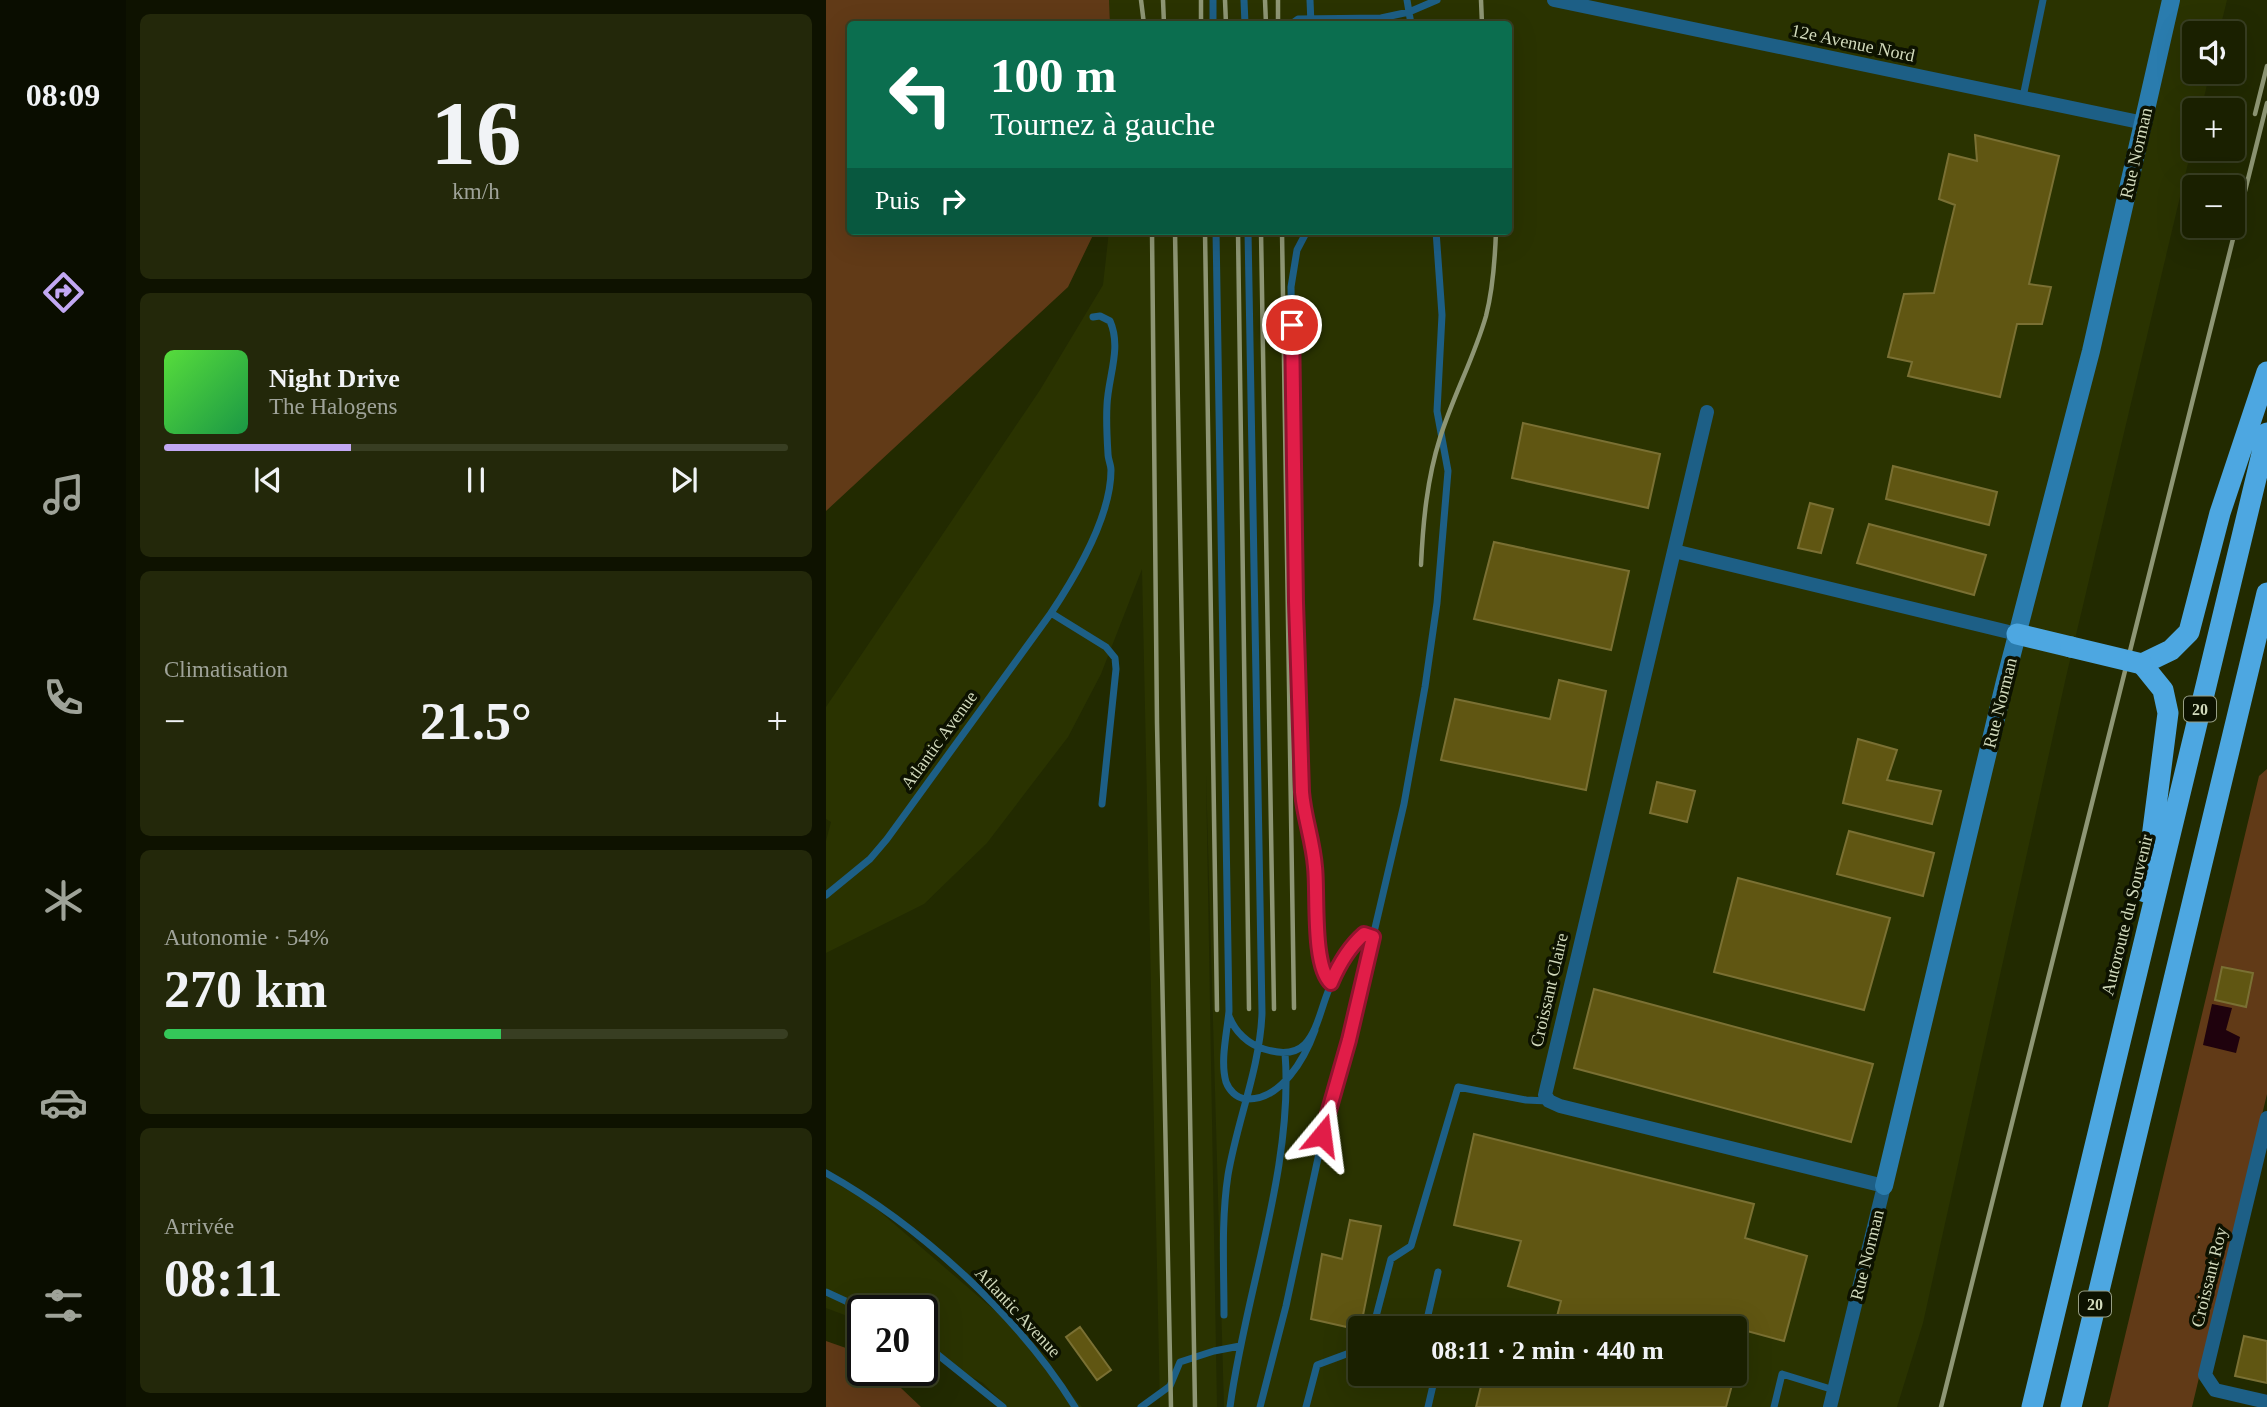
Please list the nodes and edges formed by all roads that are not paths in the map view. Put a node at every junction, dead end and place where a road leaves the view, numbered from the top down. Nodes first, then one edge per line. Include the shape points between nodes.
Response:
1 (1213, 0) edge
2 (1244, 0) edge
3 (1310, 0) edge
4 (1406, 0) edge
5 (1437, 0) edge
6 (1558, 0) edge
7 (2043, 0) edge
8 (2171, 0) edge
9 (1409, 12) junction
10 (1213, 21) edge
11 (1245, 21) edge
12 (1311, 21) edge
13 (1382, 21) edge
14 (1410, 21) edge
15 (2023, 98) junction
16 (2144, 123) junction
17 (1216, 235) edge
18 (1248, 235) edge
19 (1305, 235) edge
20 (1436, 235) edge
21 (1093, 317) dead end
22 (2267, 372) edge
23 (1707, 412) dead end
24 (2267, 433) edge
25 (1674, 551) junction
26 (2267, 593) edge
27 (1051, 612) junction
28 (2017, 634) junction
29 (2146, 665) junction
30 (1102, 804) dead end
31 (826, 895) edge
32 (1373, 937) junction
33 (1331, 983) junction
34 (2133, 984) junction
35 (1229, 1011) junction
36 (1315, 1030) junction
37 (1259, 1047) junction
38 (1285, 1053) junction
39 (1286, 1080) junction
40 (1246, 1099) junction
41 (1549, 1101) junction
42 (2267, 1118) edge
43 (826, 1173) edge
44 (1884, 1186) junction
45 (1438, 1272) dead end
46 (826, 1292) edge
47 (847, 1302) edge
48 (1224, 1315) dead end
49 (1376, 1316) edge
50 (1428, 1316) edge
51 (1240, 1346) junction
52 (1348, 1353) edge
53 (938, 1355) edge
54 (1433, 1386) edge
55 (1834, 1390) junction
56 (2267, 1402) edge
57 (1003, 1407) edge
58 (1075, 1407) edge
59 (1141, 1407) edge
60 (1230, 1407) edge
61 (1260, 1407) edge
62 (1306, 1407) edge
63 (1428, 1407) edge
64 (1774, 1407) edge
65 (1830, 1407) edge
66 (2032, 1407) edge
67 (2071, 1407) edge

1 - 10 lane
2 - 11 lane
3 - 12 lane
4 - 9 lane
5 - 9 lane
6 - 15 street, 12e Avenue Nord
7 - 15 lane
8 - 16 street, Rue Norman
9 - 13 lane
9 - 14 lane
15 - 16 street, 12e Avenue Nord
16 - 28 street, Rue Norman via 2091,351
17 - 35 lane
18 - 37 lane via 1262,999
19 - 33 lane via 1297,250 1291,294 1300,764 1315,868 1320,954 1324,975
20 - 32 lane via 1442,315 1437,411 1448,471 1444,529 1411,766
21 - 27 lane, Atlantic Avenue via 1110,321 1115,335 1107,405 1108,492 1083,561
22 - 29 highway via 2220,513 2189,632 2178,646
23 - 25 street, Croissant Claire
24 - 34 highway, Autoroute du Souvenir / 20
25 - 28 street
25 - 41 street, Croissant Claire via 1546,1082
26 - 67 highway, 20
27 - 30 lane via 1106,647 1116,663
27 - 31 lane, Atlantic Avenue via 887,839
28 - 29 highway, bridge
28 - 44 street, Rue Norman
29 - 34 highway via 2162,690 2168,713
32 - 33 lane via 1364,934 1356,941
32 - 61 lane
33 - 36 lane
34 - 66 highway, Autoroute du Souvenir / 20
35 - 37 lane via 1234,1027
35 - 40 lane via 1226,1082 1234,1094
36 - 38 lane via 1304,1046
36 - 39 lane via 1307,1052
37 - 38 lane
37 - 40 lane
38 - 39 lane
39 - 40 lane via 1262,1096
39 - 51 lane via 1277,1167
40 - 48 lane via 1224,1204
41 - 44 street
41 - 49 lane via 1458,1087 1411,1245 1391,1259
42 - 56 street, Croissant Roy via 2205,1375 2215,1390
43 - 58 lane, Atlantic Avenue via 885,1210 964,1276 1016,1327
44 - 55 street, Rue Norman
45 - 50 lane
46 - 47 lane
51 - 59 lane via 1180,1362 1170,1386
51 - 60 lane
52 - 62 lane via 1317,1365
53 - 57 lane
54 - 63 lane
55 - 64 lane via 1782,1374
55 - 65 street, Rue Norman

